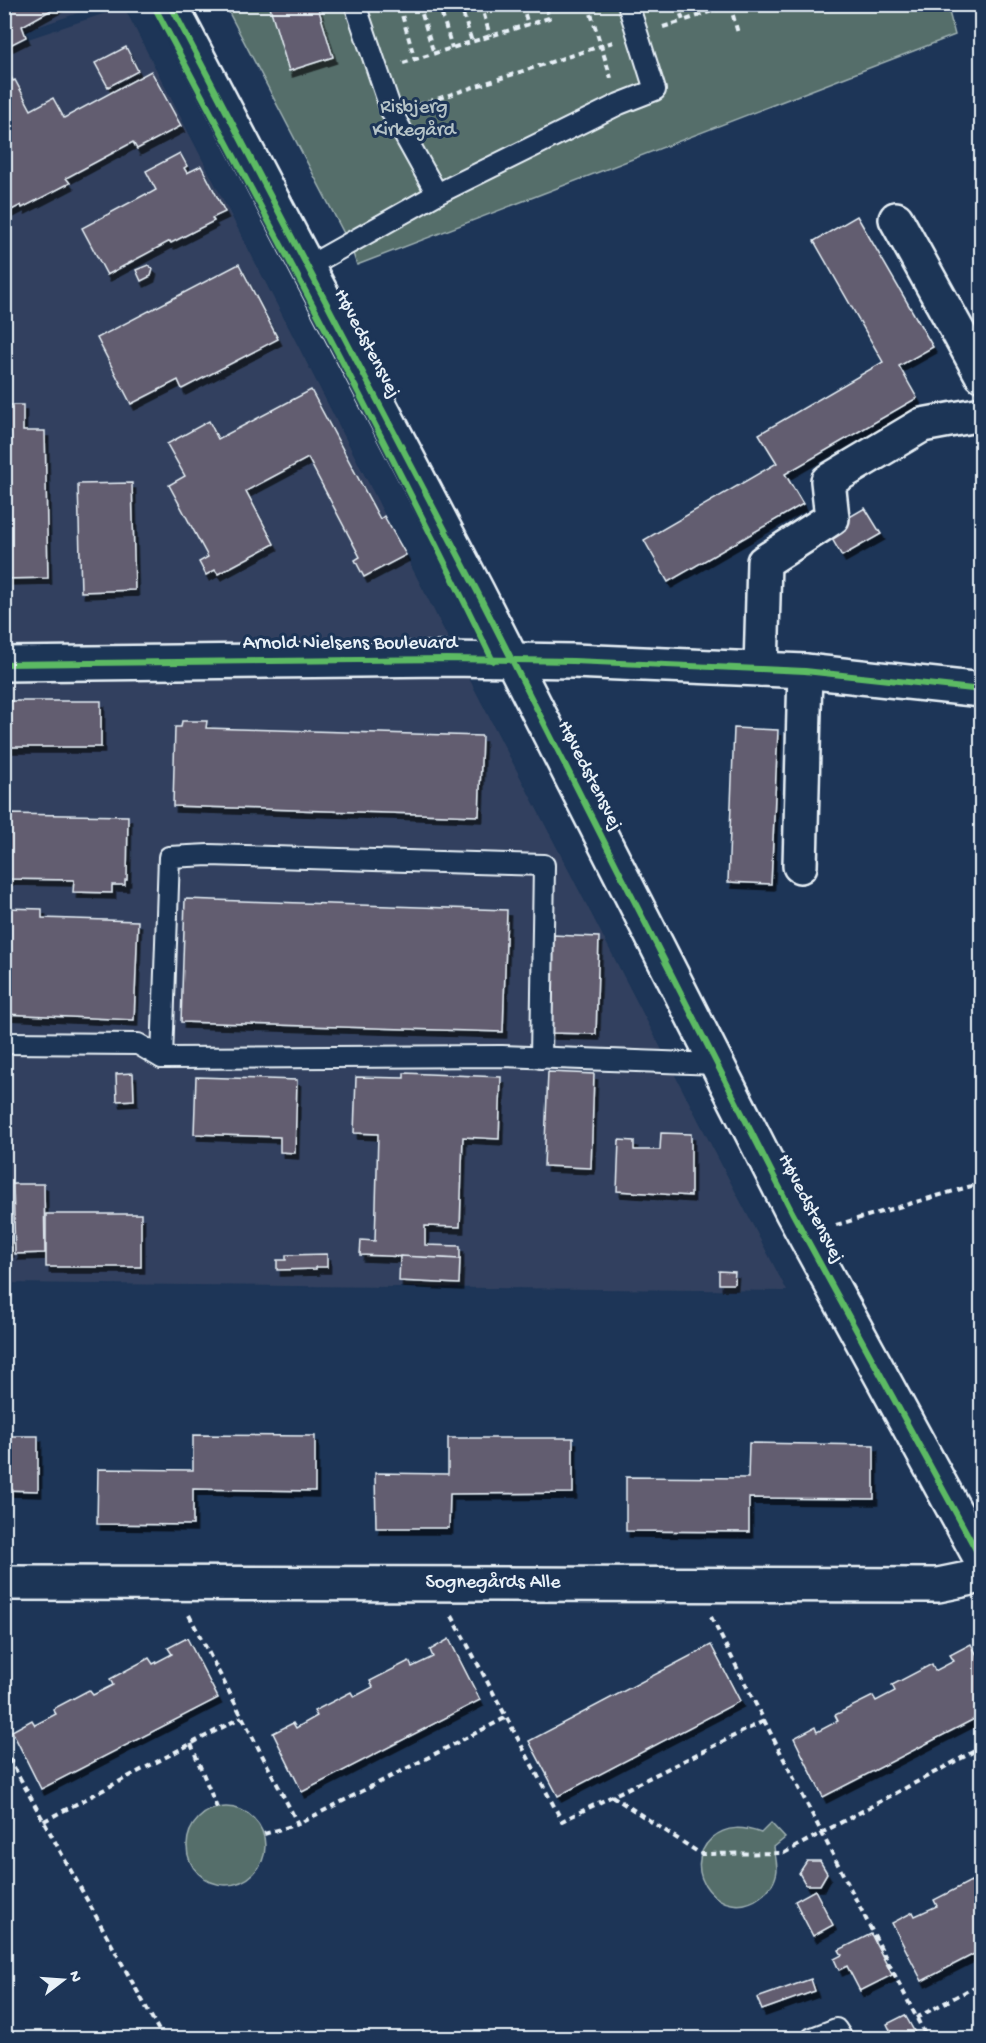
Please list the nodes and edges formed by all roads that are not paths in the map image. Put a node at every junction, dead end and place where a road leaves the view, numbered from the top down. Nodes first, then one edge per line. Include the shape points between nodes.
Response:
1 (170, 4) edge
2 (354, 4) edge
3 (628, 4) edge
4 (437, 194) junction
5 (896, 219) dead end
6 (307, 267) junction
7 (981, 375) edge
8 (981, 414) edge
9 (513, 662) junction
10 (4, 664) edge
11 (761, 669) junction
12 (806, 671) junction
13 (981, 690) edge
14 (800, 866) dead end
15 (4, 1043) edge
16 (162, 1058) junction
17 (542, 1058) junction
18 (717, 1064) junction
19 (981, 1561) edge
20 (981, 1576) edge
21 (4, 1583) edge
22 (812, 2038) edge
23 (842, 2038) edge

1 - 6 street, Høvedstensvej
2 - 4 lane via 392,113
3 - 4 lane via 655,90
4 - 6 lane
5 - 7 street
6 - 9 street, Høvedstensvej
8 - 11 street via 922,425 828,481 832,518 764,562
9 - 10 street, Arnold Nielsens Boulevard via 446,659
9 - 11 street, Arnold Nielsens Boulevard
9 - 18 street, Høvedstensvej
11 - 12 street, Arnold Nielsens Boulevard
12 - 13 street, Arnold Nielsens Boulevard
12 - 14 street
15 - 16 lane via 138,1044
16 - 17 lane
16 - 17 lane via 169,857 209,855 544,865
17 - 18 lane
18 - 19 street, Høvedstensvej via 803,1234
20 - 21 street, Sognegårds Alle via 938,1584
22 - 23 lane via 836,2029

